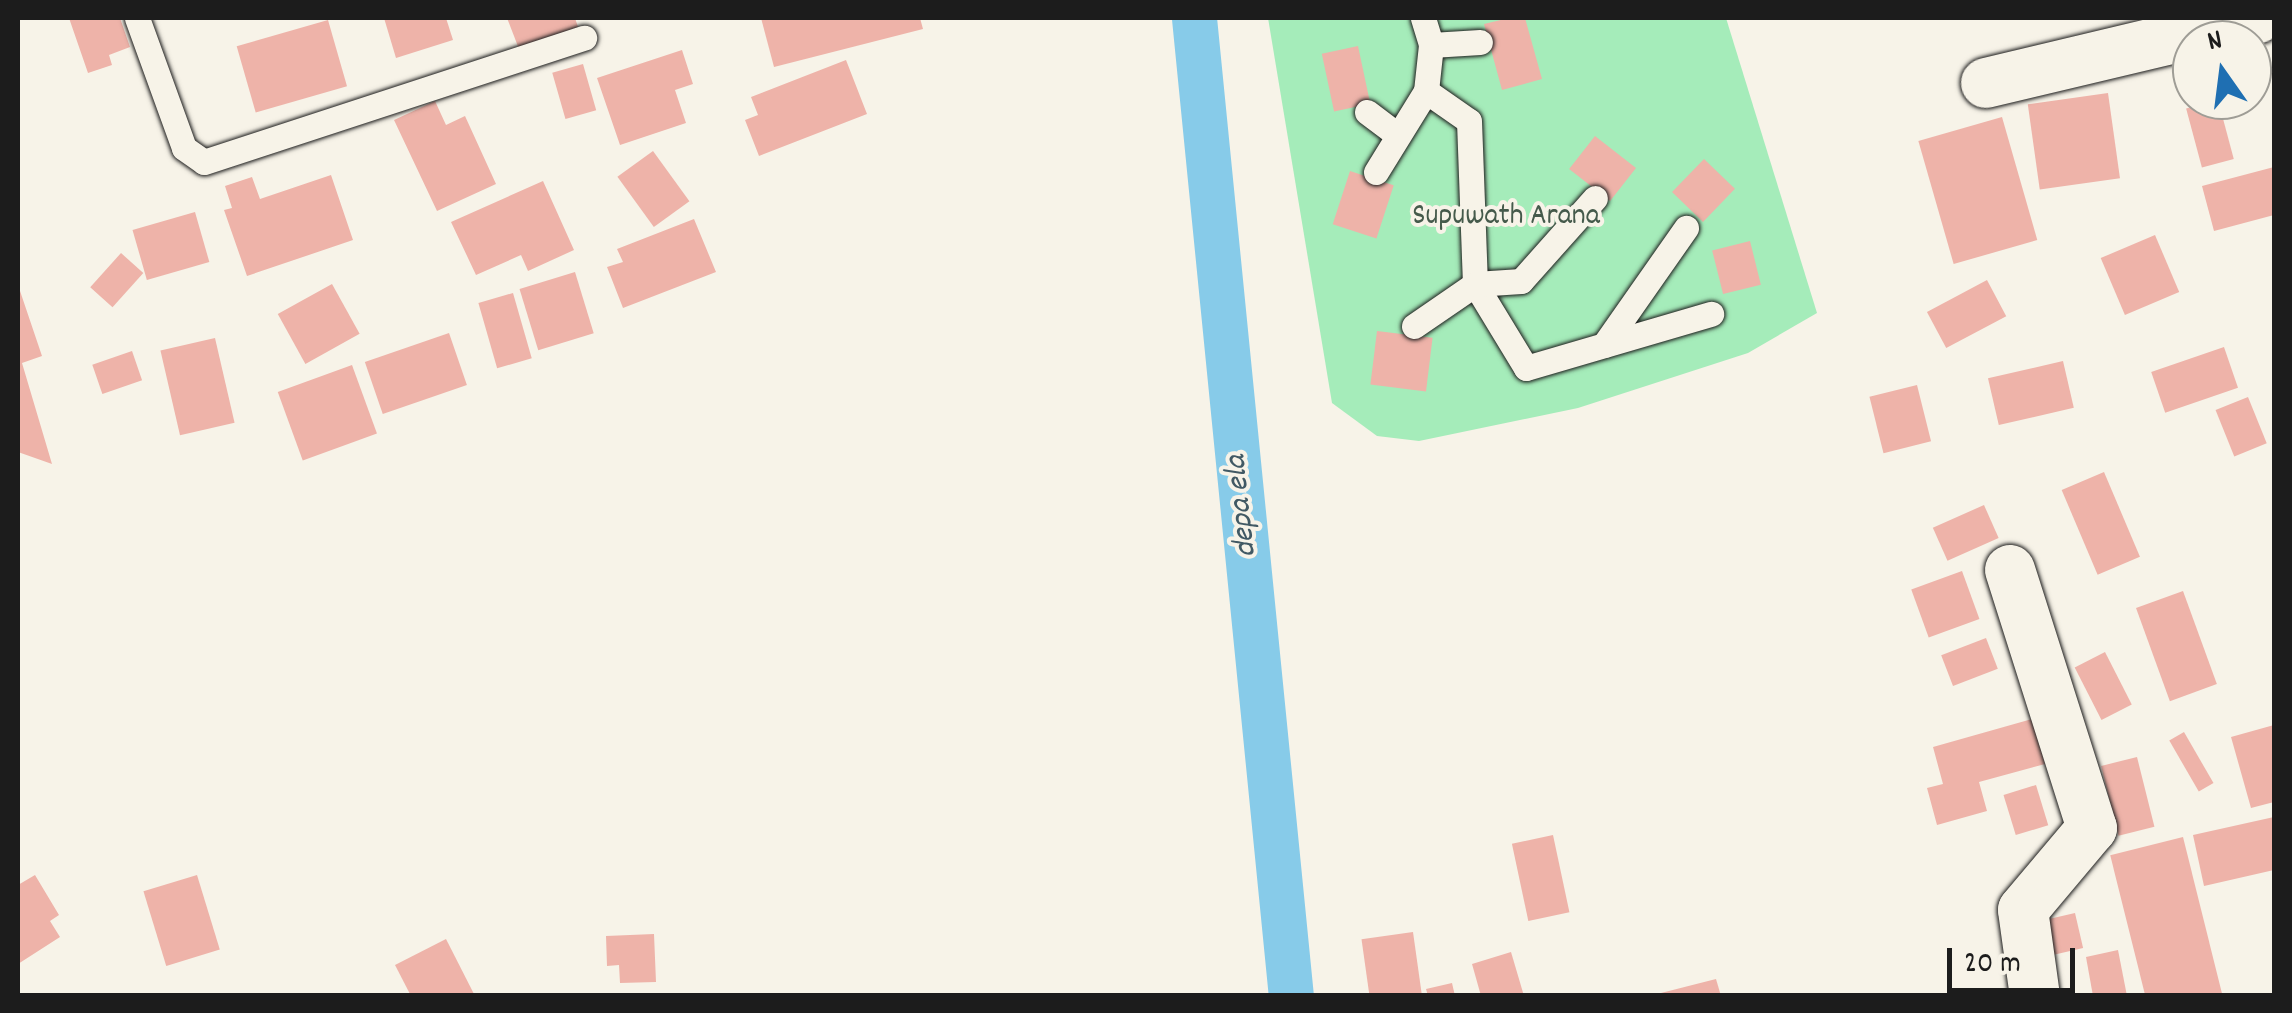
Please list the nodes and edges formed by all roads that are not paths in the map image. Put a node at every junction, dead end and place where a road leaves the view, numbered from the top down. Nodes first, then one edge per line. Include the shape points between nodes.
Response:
1 (137, 18) edge
2 (1423, 18) edge
3 (2258, 18) edge
4 (584, 38) dead end
5 (1480, 42) dead end
6 (1432, 45) junction
7 (1986, 82) dead end
8 (1426, 91) junction
9 (1367, 112) dead end
10 (1397, 135) junction
11 (1376, 172) dead end
12 (1595, 198) dead end
13 (1686, 228) dead end
14 (1475, 284) junction
15 (1711, 314) dead end
16 (1414, 326) dead end
17 (1604, 345) junction
18 (2010, 570) dead end
19 (2035, 996) edge

1 - 4 lane via 184,148 204,162
2 - 6 lane
3 - 7 street
5 - 6 lane
6 - 8 lane
8 - 10 lane
8 - 14 lane via 1469,121
9 - 10 lane
10 - 11 lane
12 - 14 lane via 1520,281
13 - 17 lane
14 - 16 lane
14 - 17 lane via 1526,368
15 - 17 lane
18 - 19 street via 2092,828 2023,910

